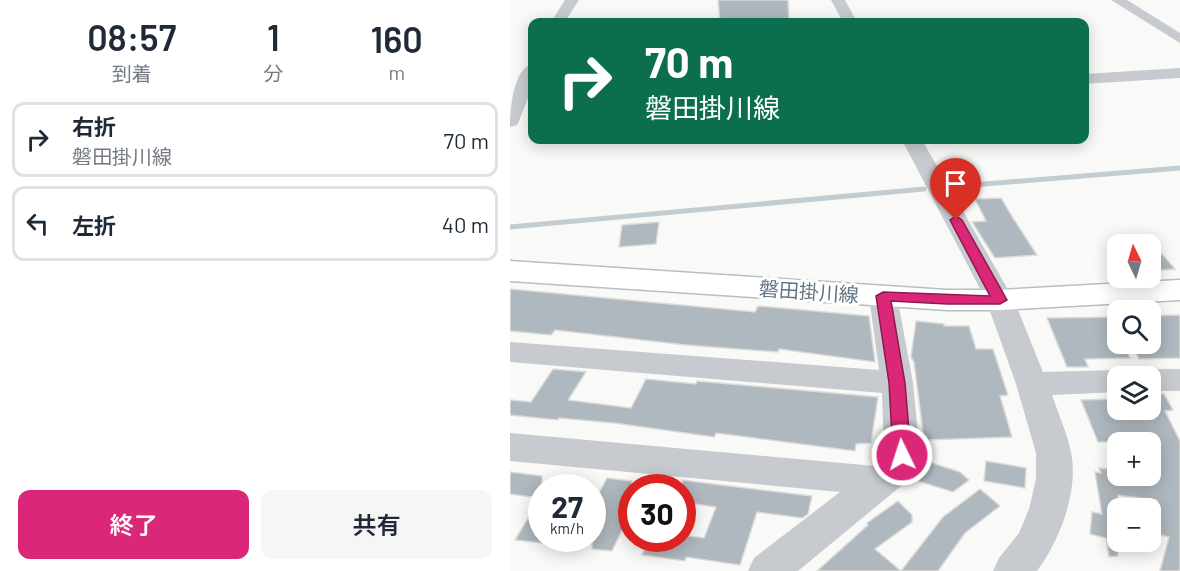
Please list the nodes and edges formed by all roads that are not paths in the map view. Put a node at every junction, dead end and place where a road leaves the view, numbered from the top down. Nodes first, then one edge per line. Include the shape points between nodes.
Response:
1 (572, 0) edge
2 (838, 0) edge
3 (1118, 0) edge
4 (561, 18) edge
5 (848, 18) edge
6 (1180, 39) edge
7 (1180, 73) edge
8 (528, 78) edge
9 (1089, 79) edge
10 (528, 117) edge
11 (510, 119) edge
12 (914, 144) edge
13 (510, 271) edge
14 (1180, 290) edge
15 (883, 296) junction
16 (1000, 300) junction
17 (510, 352) edge
18 (1107, 381) edge
19 (897, 383) junction
20 (1032, 384) junction
21 (510, 447) edge
22 (882, 481) junction
23 (768, 571) edge
24 (1013, 571) edge

1 - 4 street
2 - 5 street
3 - 6 street
7 - 9 street
8 - 11 street
10 - 11 street
12 - 16 street
13 - 15 main road, 磐田掛川線
14 - 16 main road, 磐田掛川線
15 - 16 main road, 磐田掛川線
15 - 19 street
16 - 20 street
17 - 19 street
18 - 20 street
19 - 22 street via 902,455 893,472
20 - 24 street via 1053,453 1054,479 1048,509 1034,544
21 - 22 street
22 - 23 street

